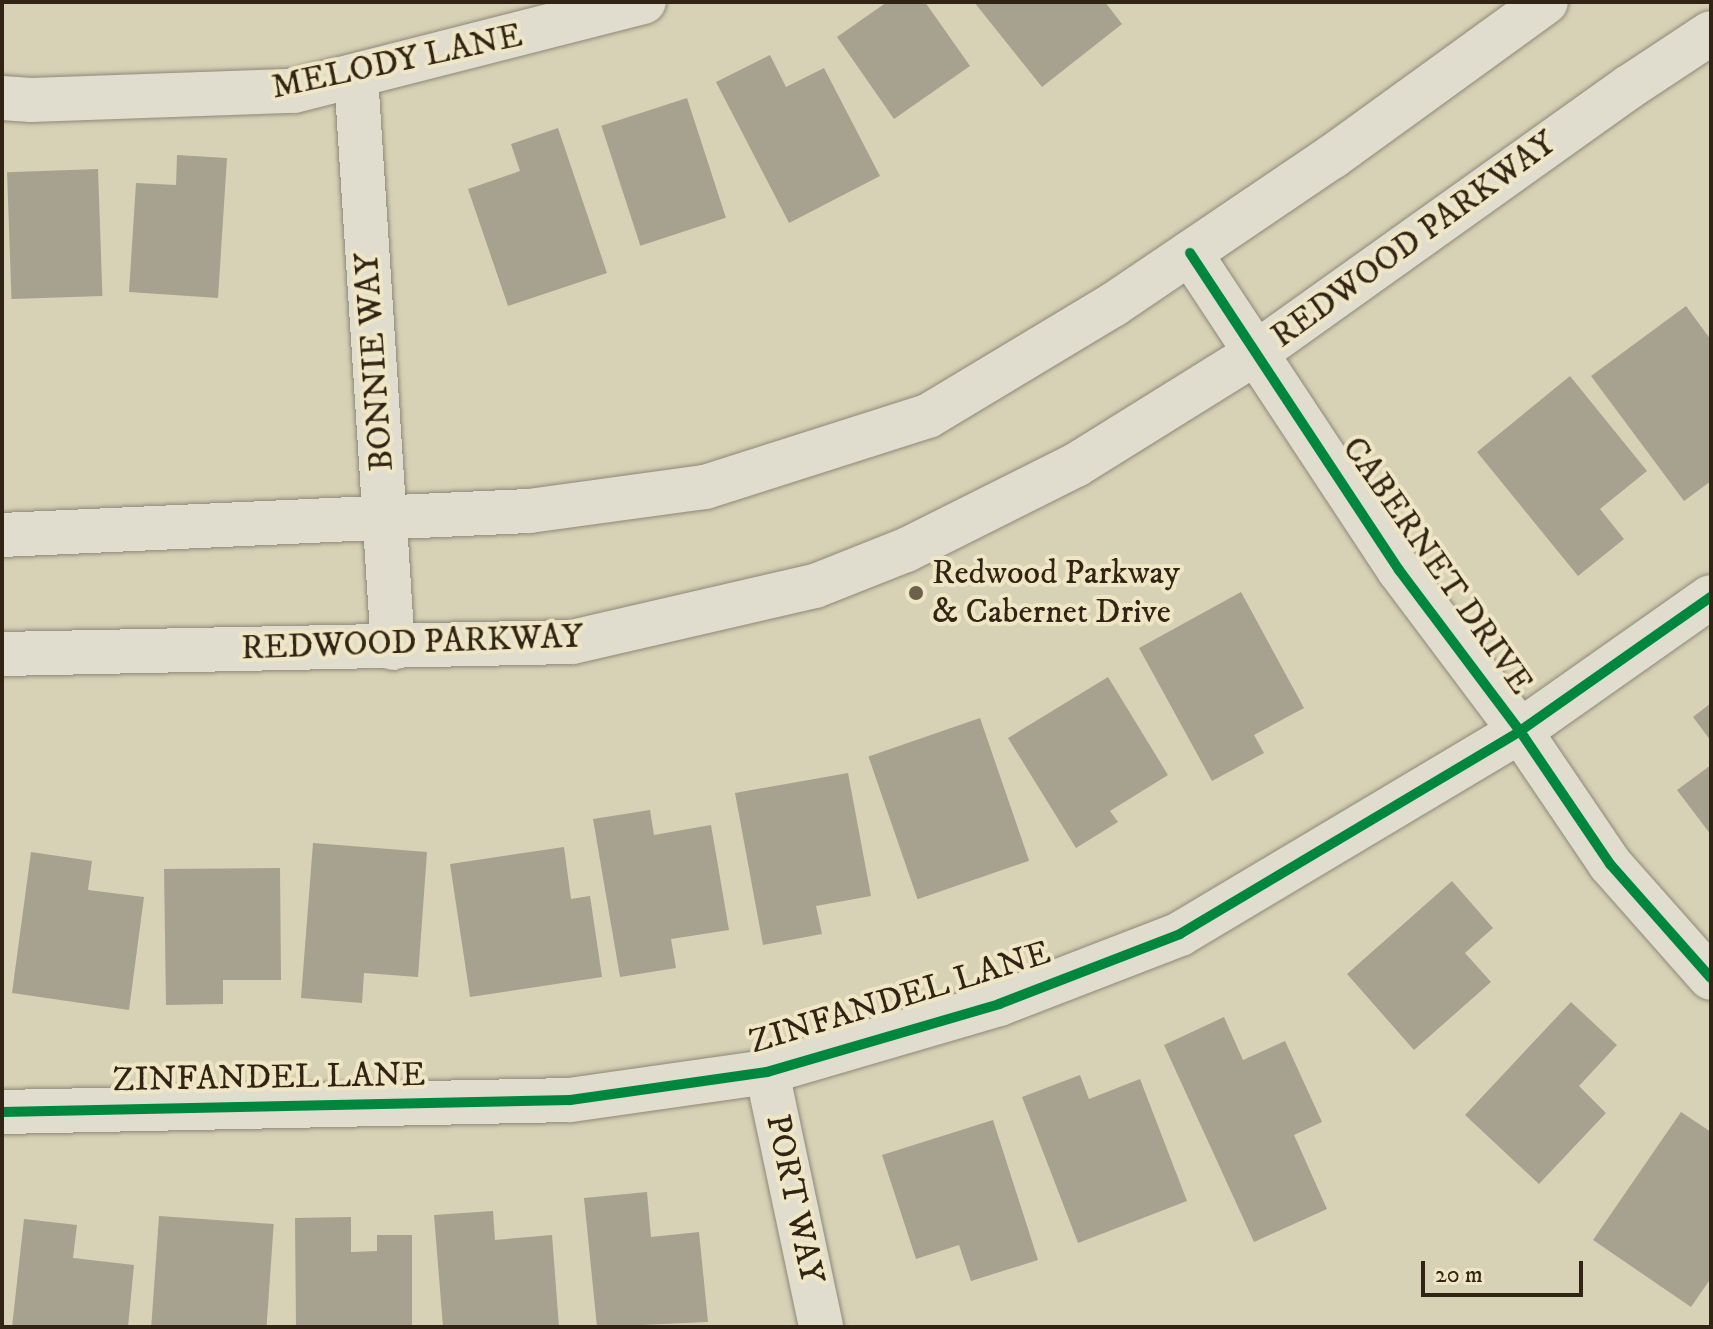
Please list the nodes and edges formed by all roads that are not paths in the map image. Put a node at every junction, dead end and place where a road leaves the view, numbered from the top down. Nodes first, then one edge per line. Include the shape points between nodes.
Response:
1 (644, 2) edge
2 (1546, 2) edge
3 (1711, 33) edge
4 (356, 76) junction
5 (2, 98) edge
6 (1190, 253) junction
7 (1256, 353) junction
8 (385, 519) junction
9 (2, 535) edge
10 (1711, 597) edge
11 (393, 648) junction
12 (2, 654) edge
13 (1520, 731) junction
14 (1711, 978) edge
15 (767, 1072) junction
16 (2, 1112) edge
17 (821, 1327) edge

1 - 4 street, MELODY LANE
2 - 6 street
3 - 7 street, REDWOOD PARKWAY
4 - 5 street, MELODY LANE via 294,91
4 - 8 street, BONNIE WAY
6 - 7 street, CABERNET DRIVE
6 - 8 street via 928,416 705,487 529,511
7 - 11 street, REDWOOD PARKWAY via 1076,465 906,550 815,586 572,642
7 - 13 street, CABERNET DRIVE via 1399,570
8 - 9 street
8 - 11 street, BONNIE WAY
10 - 13 street, ZINFANDEL LANE
11 - 12 street, REDWOOD PARKWAY
13 - 14 street, CABERNET DRIVE via 1610,864
13 - 15 street, ZINFANDEL LANE via 1180,934 999,1004
15 - 16 street, ZINFANDEL LANE via 570,1100
15 - 17 street, PORT WAY

